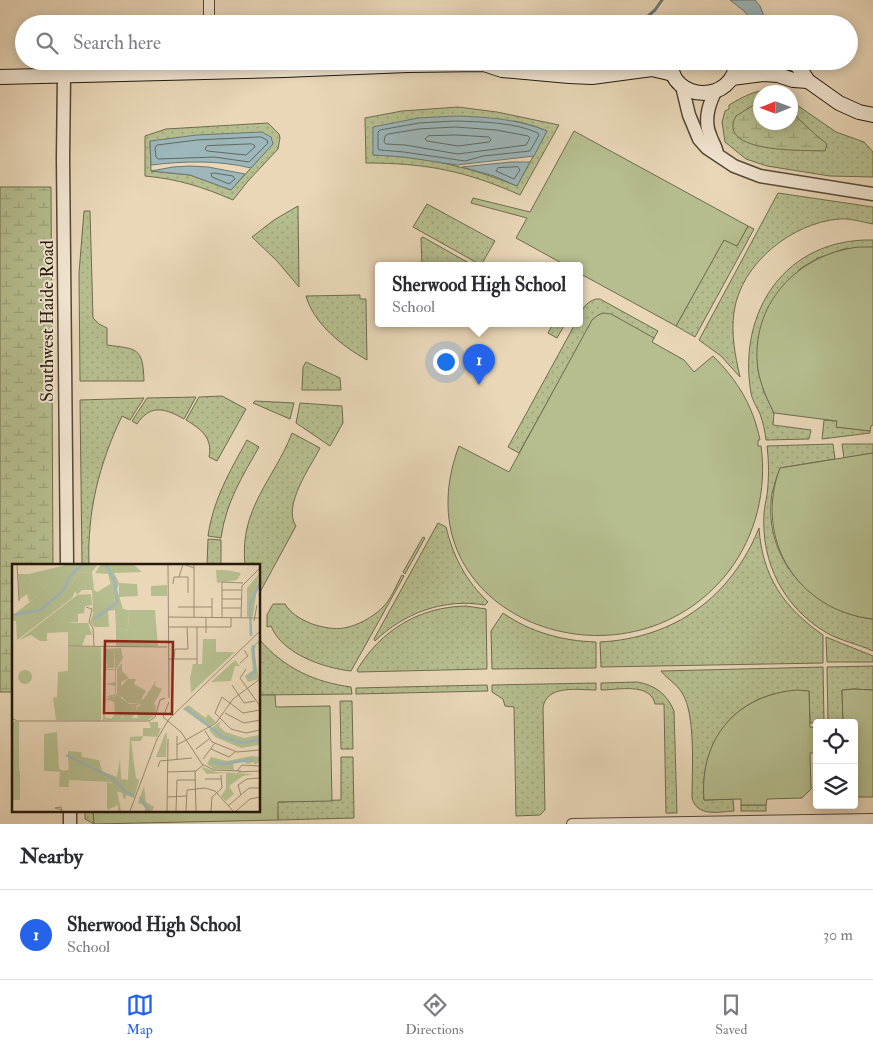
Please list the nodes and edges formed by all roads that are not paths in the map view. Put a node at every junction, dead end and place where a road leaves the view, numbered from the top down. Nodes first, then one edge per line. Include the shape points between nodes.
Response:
1 (209, 0) edge
2 (209, 15) edge
3 (161, 70) edge
4 (502, 70) edge
5 (644, 70) edge
6 (672, 70) edge
7 (735, 70) edge
8 (801, 70) edge
9 (64, 76) junction
10 (0, 77) edge
11 (732, 78) junction
12 (808, 81) junction
13 (682, 86) junction
14 (715, 92) junction
15 (873, 115) edge
16 (717, 154) junction
17 (873, 194) edge
18 (67, 564) edge
19 (873, 820) edge
20 (572, 824) edge

1 - 2 street
3 - 9 main road
4 - 5 main road via 592,77
6 - 13 main road
7 - 11 main road
8 - 12 main road
9 - 10 main road
9 - 18 street, Southwest Haide Road
11 - 12 main road via 764,74
11 - 14 main road
12 - 15 main road via 839,103
13 - 14 main road via 692,92
13 - 16 street via 689,115 700,139
14 - 16 street via 707,126
16 - 17 street via 753,174
19 - 20 street

